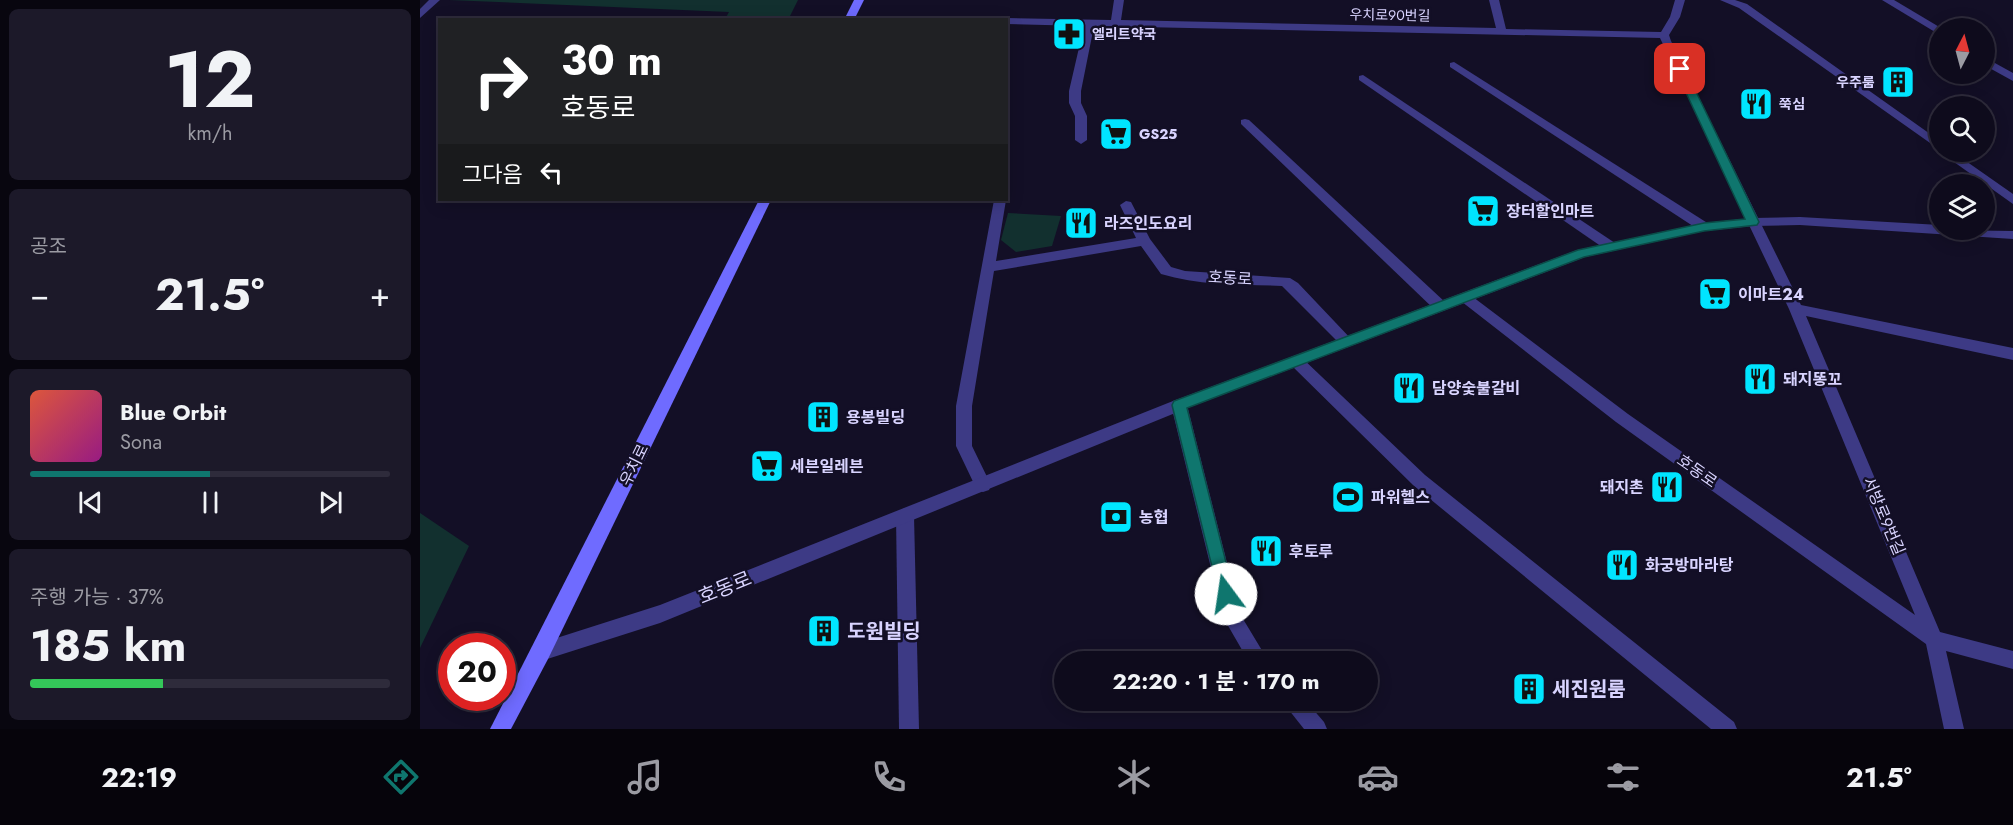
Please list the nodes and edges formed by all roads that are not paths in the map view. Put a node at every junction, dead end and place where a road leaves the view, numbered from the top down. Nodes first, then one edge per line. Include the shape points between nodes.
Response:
1 (435, 0) edge
2 (859, 0) edge
3 (1119, 0) edge
4 (1494, 0) edge
5 (1680, 0) edge
6 (1725, 0) edge
7 (1887, 0) edge
8 (420, 15) edge
9 (850, 18) edge
10 (1008, 21) edge
11 (1090, 23) junction
12 (1115, 24) junction
13 (1929, 25) edge
14 (1502, 33) junction
15 (1665, 35) junction
16 (1454, 65) dead end
17 (1995, 67) edge
18 (1363, 78) dead end
19 (2013, 78) edge
20 (1245, 122) dead end
21 (1929, 139) edge
22 (1081, 140) dead end
23 (1960, 162) edge
24 (2013, 200) edge
25 (765, 201) edge
26 (1000, 201) edge
27 (1126, 205) dead end
28 (1753, 222) junction
29 (1704, 227) junction
30 (1929, 228) edge
31 (1995, 234) edge
32 (2013, 235) edge
33 (1144, 241) junction
34 (1610, 246) junction
35 (988, 267) junction
36 (1464, 298) junction
37 (1440, 306) junction
38 (1796, 309) junction
39 (1346, 341) junction
40 (2013, 354) edge
41 (1296, 361) junction
42 (1179, 405) junction
43 (983, 485) junction
44 (905, 516) junction
45 (1934, 639) junction
46 (1253, 651) edge
47 (541, 652) junction
48 (2013, 660) edge
49 (1301, 711) edge
50 (500, 729) edge
51 (909, 729) edge
52 (1317, 729) edge
53 (1727, 729) edge
54 (1954, 729) edge

1 - 8 street
2 - 9 main road
3 - 12 street
4 - 14 street
5 - 15 street
6 - 21 street via 1743,6
7 - 13 street
10 - 11 street, 우치로90번길
11 - 12 street, 우치로90번길
11 - 22 street via 1075,91
12 - 14 street, 우치로90번길
14 - 15 street, 우치로90번길
15 - 28 street, 서방로9번길
16 - 29 street
17 - 19 street
18 - 34 street
20 - 37 street
23 - 24 street
25 - 47 main road, 우치로
26 - 35 street
27 - 33 street, 호동로
28 - 29 street, 호동로
28 - 30 street, 호동로
28 - 38 street, 서방로9번길
29 - 34 street, 호동로
31 - 32 street, 호동로
33 - 35 street
33 - 39 street, 호동로 via 1166,272 1286,281
34 - 36 street, 호동로
35 - 43 street via 964,406 964,446
36 - 37 street, 호동로
36 - 45 street, 호동로 via 1622,418
37 - 39 street, 호동로
38 - 40 street
38 - 45 street, 서방로9번길
39 - 41 street, 호동로
41 - 42 street, 호동로
41 - 53 street via 1419,480
42 - 43 street, 호동로
42 - 46 street via 1232,617
43 - 44 street, 호동로
44 - 47 street, 호동로 via 660,614
44 - 51 street
45 - 48 street
45 - 54 street, 서방로9번길
47 - 50 main road, 우치로
49 - 52 street

